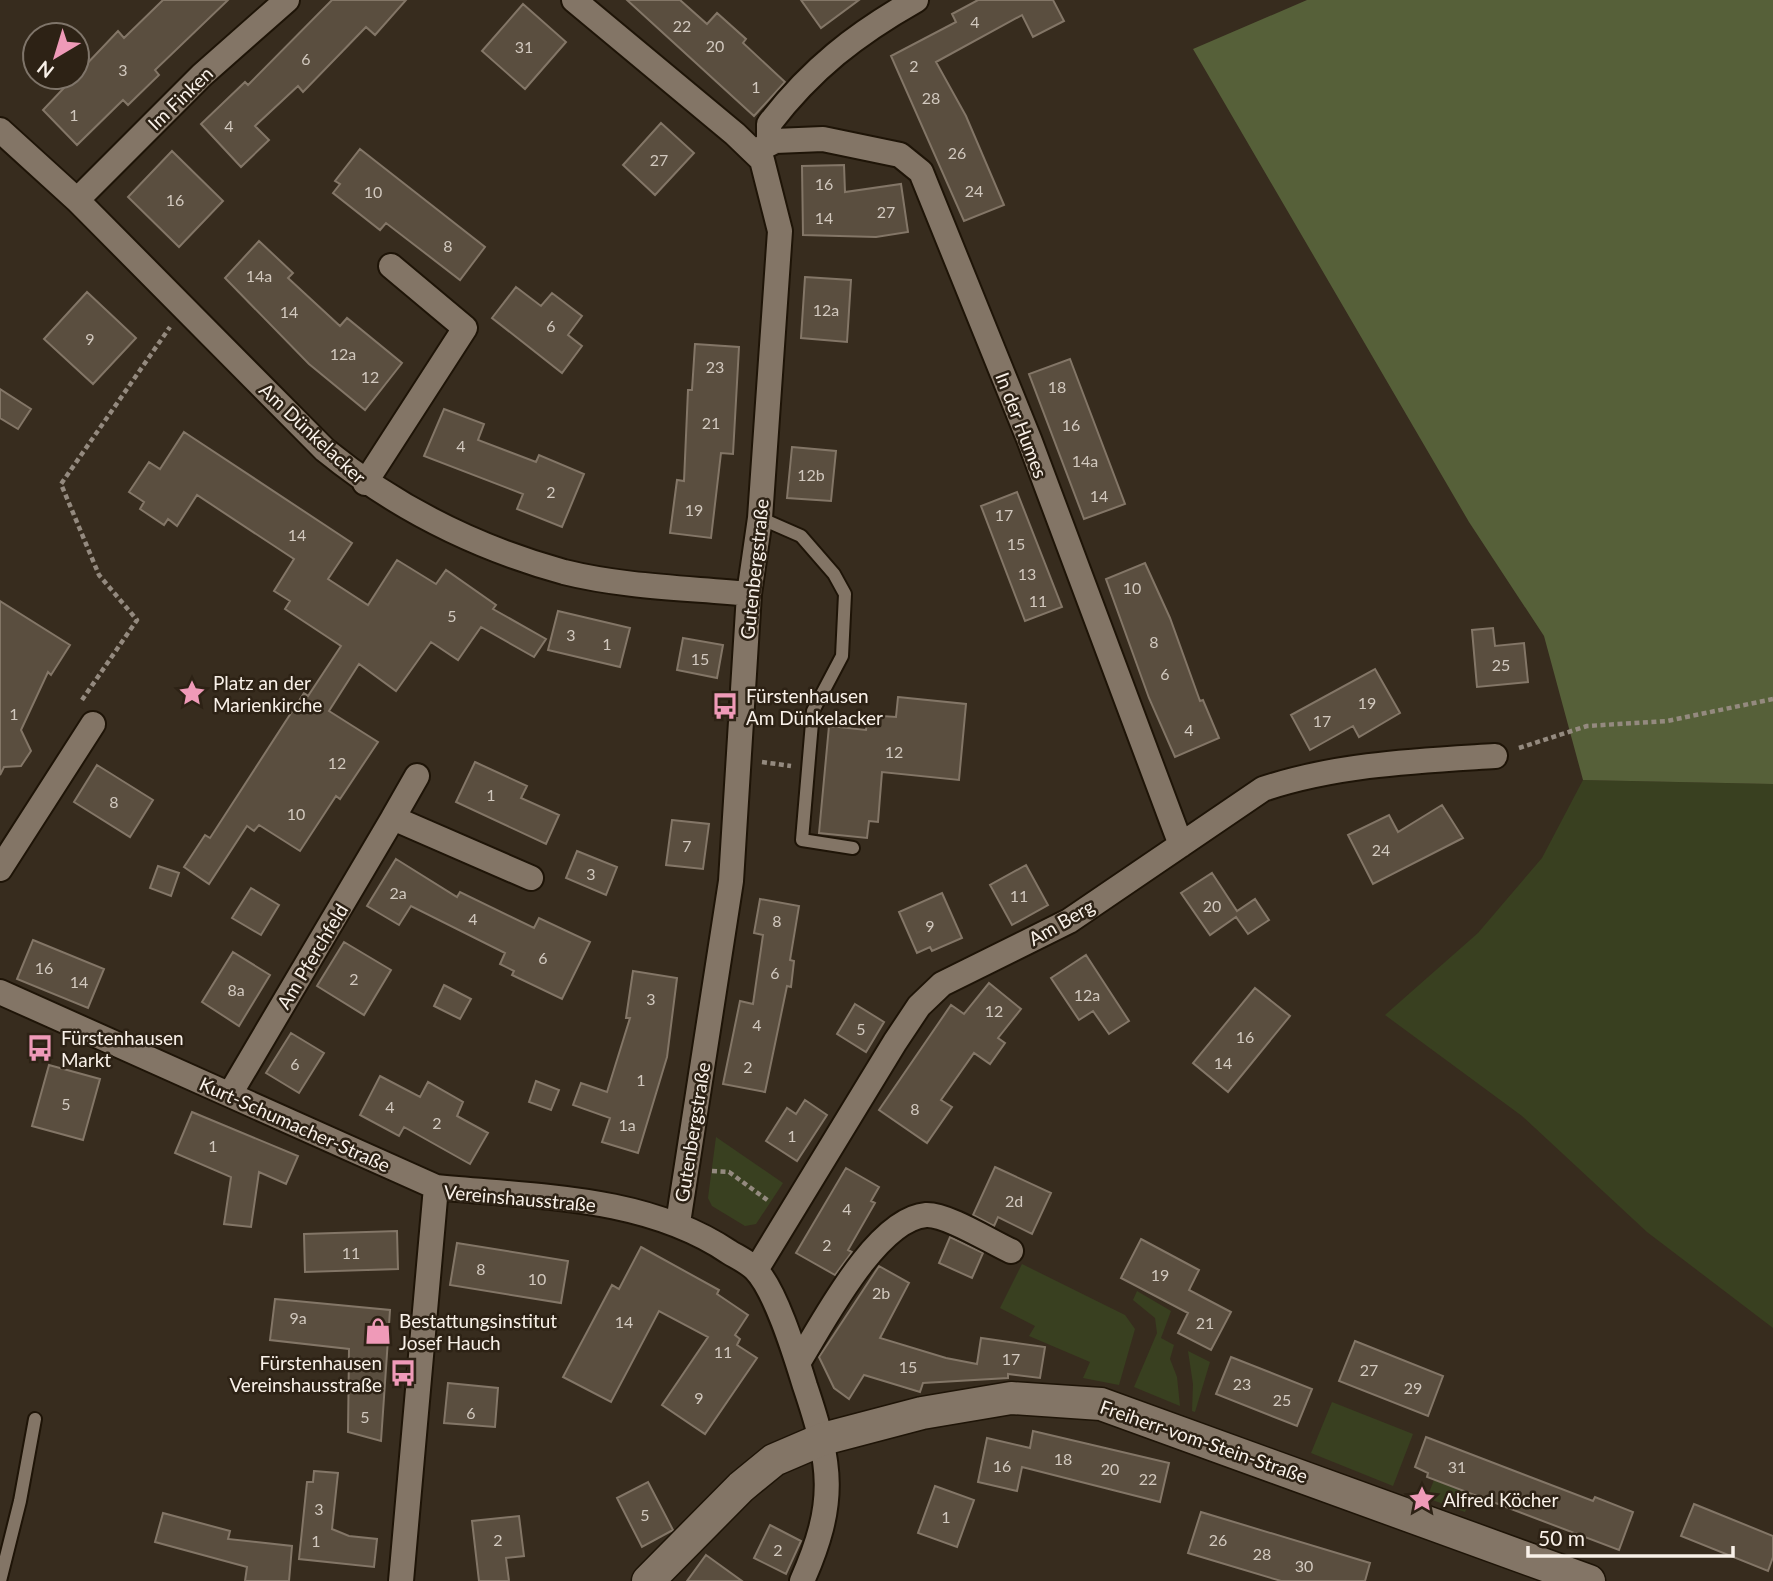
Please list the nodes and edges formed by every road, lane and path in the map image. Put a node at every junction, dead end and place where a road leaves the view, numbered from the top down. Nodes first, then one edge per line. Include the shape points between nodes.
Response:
1 (287, 0) edge
2 (574, 0) edge
3 (916, 0) edge
4 (0, 130) edge
5 (761, 148) junction
6 (76, 200) junction
7 (391, 266) dead end
8 (184, 306) junction
9 (365, 483) junction
10 (760, 518) junction
11 (749, 594) junction
12 (1773, 699) edge
13 (93, 724) joint
14 (1495, 756) joint
15 (739, 760) junction
16 (806, 767) junction
17 (417, 776) dead end
18 (393, 818) junction
19 (1181, 845) junction
20 (853, 848) dead end
21 (0, 869) edge
22 (531, 878) dead end
23 (0, 992) edge
24 (230, 1094) junction
25 (716, 1171) dead end
26 (436, 1187) junction
27 (766, 1199) dead end
28 (678, 1223) junction
29 (1011, 1251) dead end
30 (756, 1269) junction
31 (798, 1363) junction
32 (35, 1419) dead end
33 (823, 1439) junction
34 (1584, 1580) edge
35 (0, 1581) edge
36 (401, 1581) edge
37 (648, 1581) edge
38 (802, 1581) edge

1 - 6 street, Im Finken via 202,75
2 - 5 street, Gutenbergstraße
3 - 5 street via 827,58 769,124
4 - 6 street, Am Dünkelacker
5 - 10 street, Gutenbergstraße via 780,231
5 - 19 street, In der Humes via 823,139 900,155 921,172 1029,439
6 - 8 street, Am Dünkelacker
7 - 9 street via 465,327
8 - 9 street, Am Dünkelacker via 299,424
8 - 13 path via 61,484 99,575 136,620 74,711
9 - 11 street, Am Dünkelacker via 419,515 565,572
10 - 11 street, Gutenbergstraße
10 - 16 lane via 802,536 845,594 842,656 813,711
11 - 15 street, Gutenbergstraße
12 - 14 path via 1667,721 1587,726
13 - 21 street
14 - 19 street, Am Berg via 1368,766 1300,777 1263,789
15 - 16 path
15 - 28 street, Gutenbergstraße via 731,881
16 - 20 lane via 802,839
17 - 18 street, Am Pferchfeld
18 - 22 street
18 - 24 street, Am Pferchfeld
19 - 30 street, Am Berg via 1069,921 942,984 919,1006
23 - 24 street, Kurt-Schumacher-Straße
24 - 26 street, Kurt-Schumacher-Straße
25 - 27 path via 729,1172
26 - 28 street, Vereinshausstraße via 633,1210
26 - 36 street, Vereinshausstraße
28 - 30 street, Vereinshausstraße
29 - 31 street via 943,1219 927,1215 902,1223 876,1245
30 - 31 street
31 - 33 street
32 - 35 lane
33 - 34 street, Freiherr-vom-Stein-Straße via 922,1413 1011,1398 1101,1404
33 - 37 street, Freiherr-vom-Stein-Straße via 774,1460
33 - 38 street via 829,1490 816,1548

